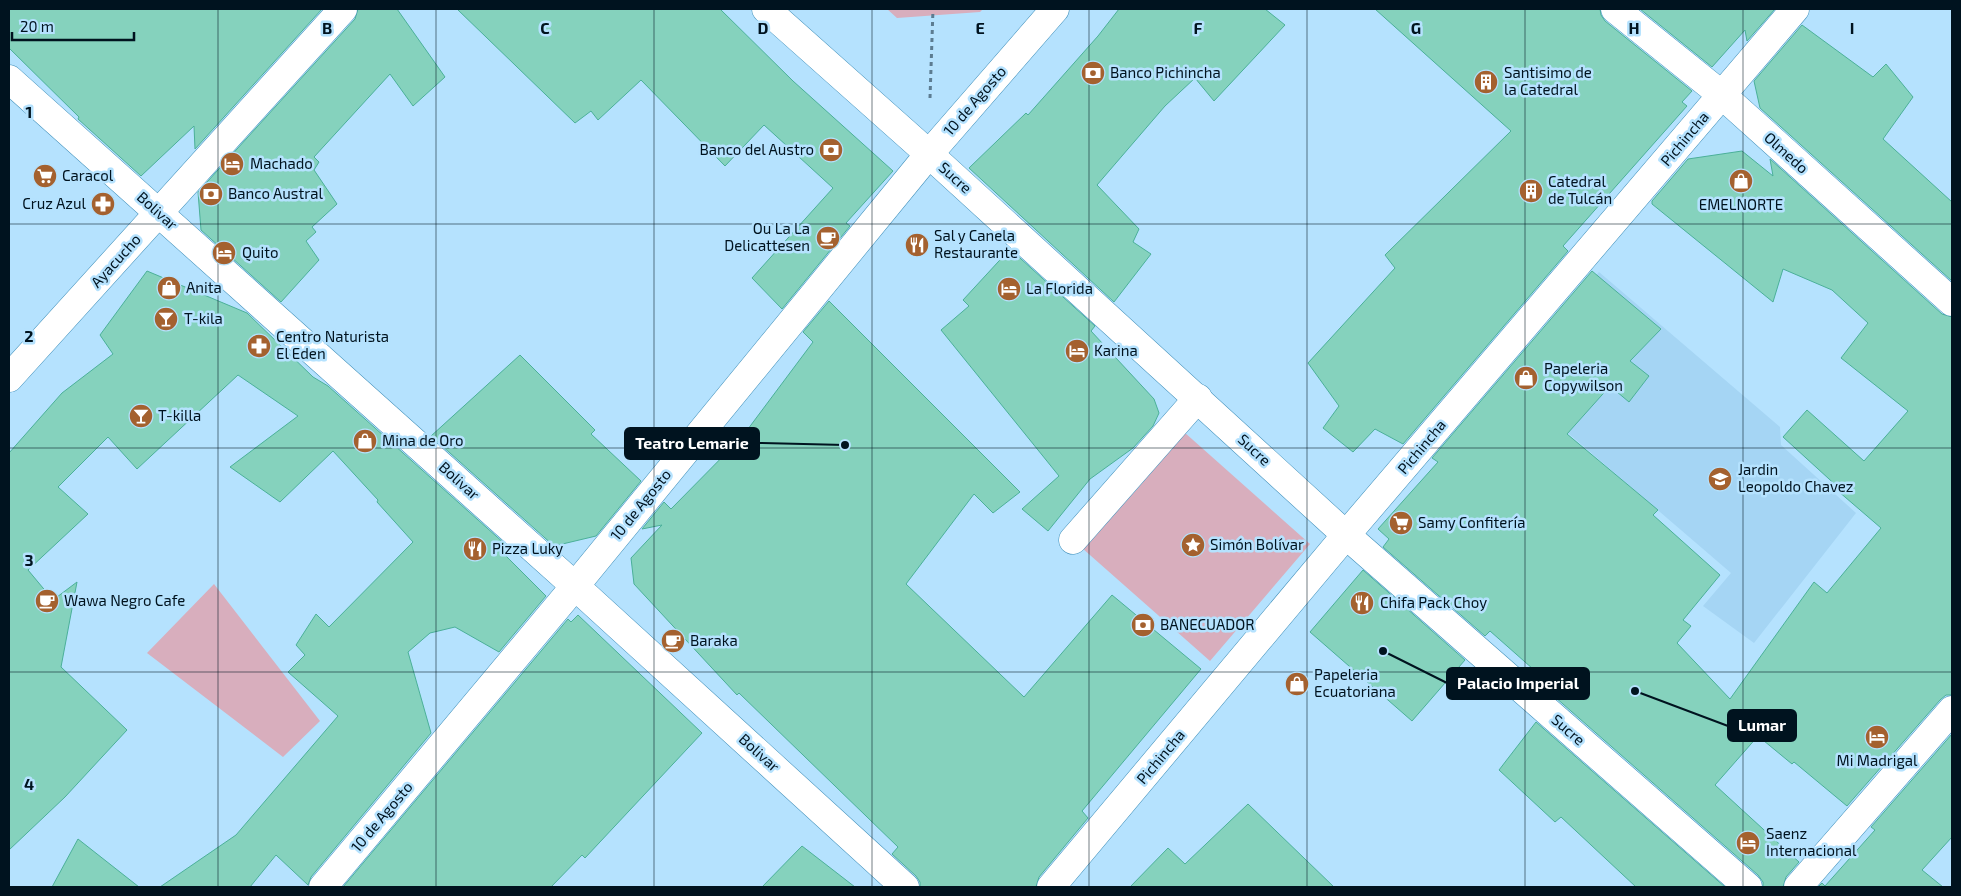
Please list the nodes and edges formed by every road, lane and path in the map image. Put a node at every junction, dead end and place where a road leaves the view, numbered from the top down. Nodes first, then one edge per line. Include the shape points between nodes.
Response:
1 (344, 9) edge
2 (766, 9) edge
3 (933, 9) edge
4 (1055, 9) edge
5 (1615, 9) edge
6 (1795, 9) edge
7 (9, 79) edge
8 (1722, 95) junction
9 (929, 154) junction
10 (160, 213) junction
11 (1952, 302) edge
12 (9, 378) edge
13 (1198, 398) junction
14 (1346, 535) junction
15 (1073, 540) dead end
16 (575, 586) junction
17 (1952, 710) edge
18 (323, 887) edge
19 (905, 887) edge
20 (1051, 887) edge
21 (1748, 887) edge
22 (1798, 887) edge

1 - 10 street, Ayacucho
2 - 9 street, Sucre
3 - 9 path
4 - 9 street, 10 de Agosto
5 - 8 street, Olmedo
6 - 8 street, Pichincha
7 - 10 street, Bolivar
8 - 11 street, Olmedo
8 - 14 street, Pichincha
9 - 13 street, Sucre
9 - 16 street, 10 de Agosto
10 - 12 street, Ayacucho
10 - 16 street, Bolivar
13 - 14 street, Sucre
13 - 15 street
14 - 20 street, Pichincha
14 - 21 street, Sucre
16 - 18 street, 10 de Agosto
16 - 19 street, Bolivar
17 - 22 street

